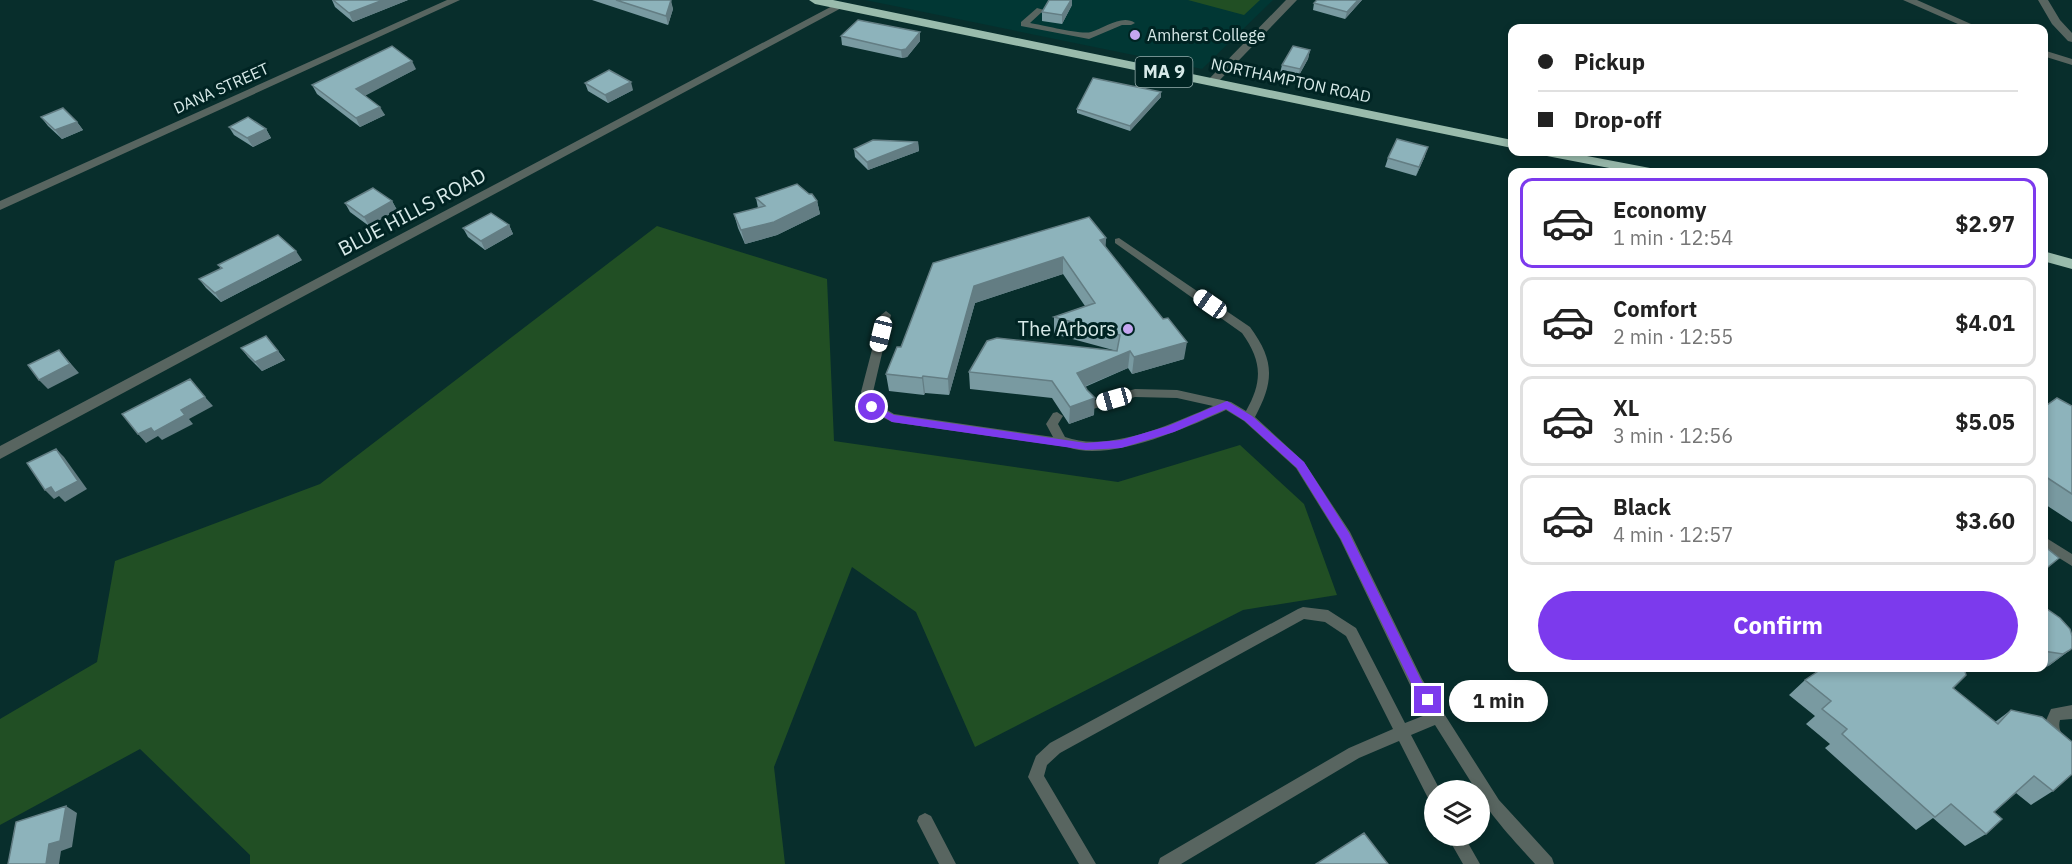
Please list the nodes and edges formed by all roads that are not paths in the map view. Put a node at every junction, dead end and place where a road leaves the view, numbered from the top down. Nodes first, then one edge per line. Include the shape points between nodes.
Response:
1 (455, 0) edge
2 (815, 0) edge
3 (1292, 0) edge
4 (1908, 0) edge
5 (2043, 0) edge
6 (842, 5) junction
7 (1040, 10) edge
8 (1131, 23) dead end
9 (1965, 24) edge
10 (2072, 39) edge
11 (2048, 55) edge
12 (2072, 62) edge
13 (1212, 82) junction
14 (1508, 143) edge
15 (1568, 156) edge
16 (1629, 168) edge
17 (0, 206) edge
18 (1119, 241) dead end
19 (2048, 252) edge
20 (2072, 255) edge
21 (2048, 257) edge
22 (2072, 264) edge
23 (886, 315) dead end
24 (1093, 405) edge
25 (1227, 405) junction
26 (1058, 416) dead end
27 (1248, 418) junction
28 (1065, 443) junction
29 (0, 453) edge
30 (2048, 544) edge
31 (2072, 561) edge
32 (2072, 712) edge
33 (1438, 716) junction
34 (1402, 732) junction
35 (2072, 754) edge
36 (1426, 780) edge
37 (925, 821) dead end
38 (1461, 846) edge
39 (948, 864) edge
40 (1088, 864) edge
41 (1166, 864) edge
42 (1472, 864) edge
43 (1546, 864) edge

1 - 17 street, DANA STREET
2 - 6 highway, NORTHAMPTON ROAD / MA 9
3 - 13 street
4 - 9 street
5 - 10 street
6 - 13 highway, NORTHAMPTON ROAD / MA 9
6 - 29 street, BLUE HILLS ROAD
7 - 8 lane via 1024,24 1089,36
11 - 12 street
13 - 14 highway, NORTHAMPTON ROAD / MA 9
15 - 16 highway
18 - 27 lane via 1246,330 1260,346 1264,367 1262,395
19 - 20 highway
21 - 22 highway
23 - 28 lane via 867,392 872,407 892,418
24 - 25 lane via 1135,393 1178,394
25 - 27 lane
25 - 28 lane via 1171,429 1121,444 1086,447
26 - 28 lane via 1052,423 1053,432
27 - 33 lane via 1300,465 1323,500 1345,536 1417,684
30 - 31 lane
32 - 35 lane via 2056,714 2051,727 2060,744
33 - 34 lane
33 - 43 lane via 1494,805
34 - 36 lane
34 - 40 lane via 1351,632 1329,616 1303,613 1055,748 1041,761 1036,777
34 - 41 lane via 1354,753
37 - 39 lane
38 - 42 lane

